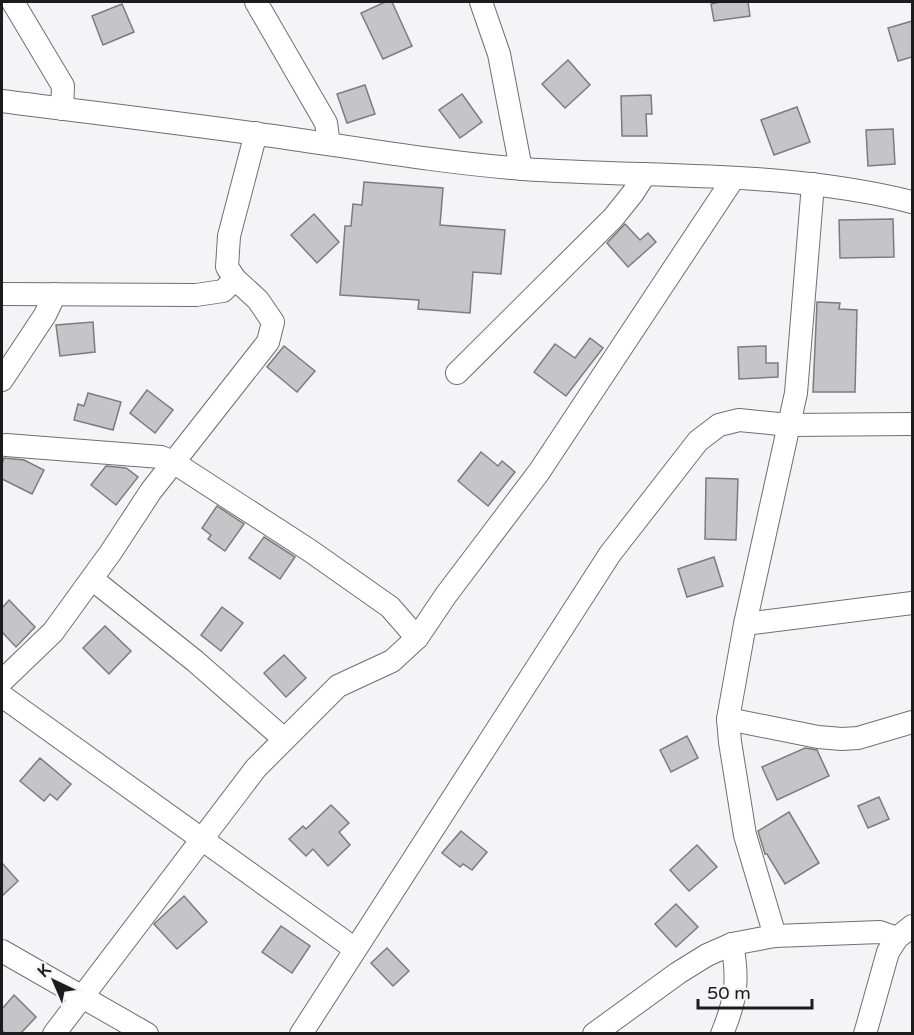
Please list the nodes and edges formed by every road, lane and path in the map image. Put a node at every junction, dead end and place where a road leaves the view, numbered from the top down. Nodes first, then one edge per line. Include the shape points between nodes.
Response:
1 (13, 2) edge
2 (256, 2) edge
3 (481, 2) edge
4 (2, 101) edge
5 (62, 109) junction
6 (256, 134) junction
7 (329, 144) junction
8 (521, 168) junction
9 (645, 174) junction
10 (733, 179) junction
11 (813, 184) junction
12 (912, 202) edge
13 (235, 279) junction
14 (2, 294) edge
15 (55, 294) junction
16 (457, 373) dead end
17 (2, 381) edge
18 (912, 424) edge
19 (789, 425) junction
20 (6, 445) dead end
21 (173, 462) junction
22 (92, 579) junction
23 (912, 603) edge
24 (745, 624) junction
25 (417, 638) junction
26 (2, 681) edge
27 (2, 696) edge
28 (728, 719) junction
29 (912, 722) edge
30 (284, 739) junction
31 (202, 838) junction
32 (905, 932) edge
33 (775, 936) junction
34 (732, 944) junction
35 (356, 949) junction
36 (2, 951) edge
37 (83, 996) junction
38 (54, 1034) edge
39 (147, 1034) edge
40 (301, 1034) edge
41 (594, 1034) edge
42 (722, 1034) edge
43 (866, 1034) edge

1 - 5 street via 63,86
2 - 7 street via 326,123
3 - 8 street via 499,54
4 - 5 street
5 - 6 street
6 - 7 street
6 - 13 street via 229,236 227,267
7 - 8 street
8 - 9 street
9 - 10 street
9 - 16 street via 613,218
10 - 11 street
10 - 25 street via 539,472
11 - 12 street
11 - 19 street via 796,393
13 - 15 street via 223,291 196,295
13 - 21 street via 258,300 273,322 268,342
14 - 15 street
15 - 17 street
18 - 19 street
19 - 24 street
19 - 35 street via 739,420 719,425 698,441 610,554
20 - 21 street via 161,457
21 - 22 street
21 - 25 street via 390,607
22 - 26 street via 53,632
22 - 30 street
23 - 24 street
24 - 28 street
25 - 30 street via 392,661 338,686
27 - 31 street
28 - 29 street via 842,740
28 - 33 street via 745,835
30 - 31 street via 256,768
31 - 35 street
31 - 37 street
32 - 33 street
32 - 43 street via 888,952
33 - 34 street
34 - 41 street via 678,973
34 - 42 street via 737,981
35 - 40 street
36 - 37 street
37 - 38 street
37 - 39 street

